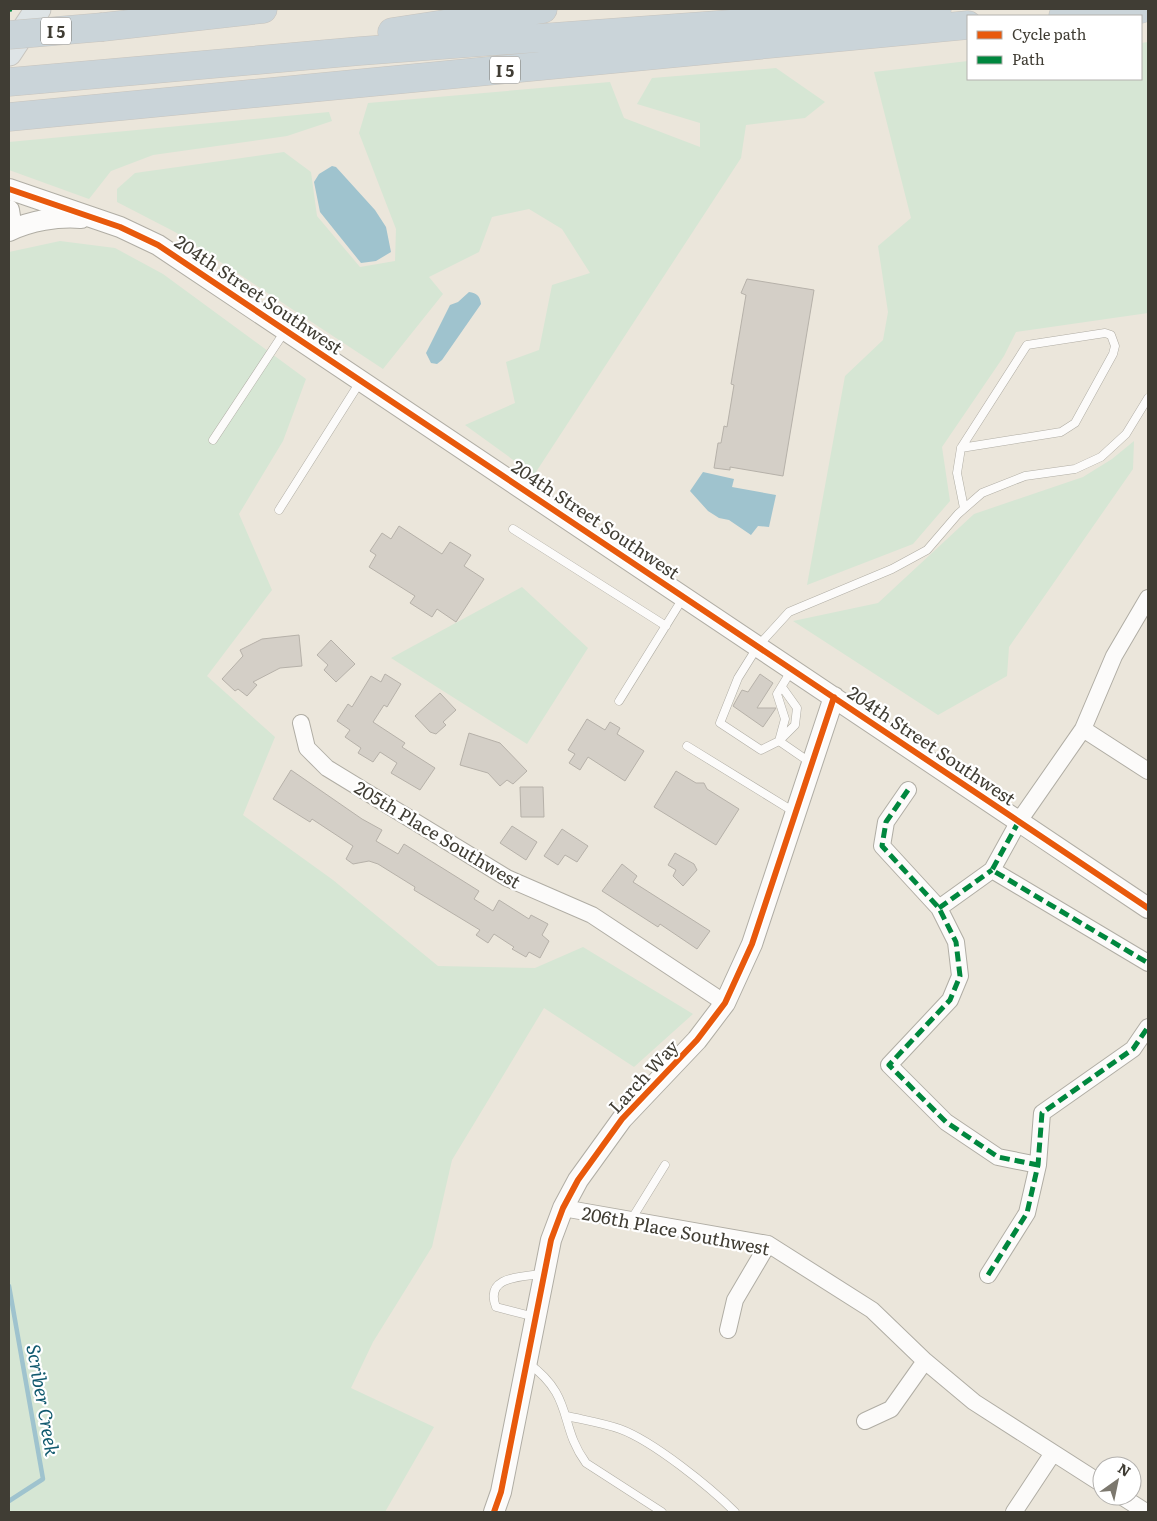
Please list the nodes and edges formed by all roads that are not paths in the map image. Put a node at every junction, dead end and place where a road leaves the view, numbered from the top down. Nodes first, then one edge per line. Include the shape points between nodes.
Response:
1 (38, 9) edge
2 (263, 9) edge
3 (543, 9) edge
4 (937, 9) edge
5 (1140, 9) edge
6 (1074, 15) edge
7 (967, 25) edge
8 (9, 35) edge
9 (9, 53) edge
10 (94, 68) junction
11 (9, 70) edge
12 (9, 82) edge
13 (9, 117) edge
14 (9, 189) edge
15 (100, 220) junction
16 (10, 224) edge
17 (286, 329) junction
18 (361, 380) junction
19 (1148, 398) edge
20 (213, 440) dead end
21 (961, 448) junction
22 (964, 508) junction
23 (279, 510) dead end
24 (513, 528) dead end
25 (684, 597) junction
26 (1148, 598) edge
27 (666, 626) junction
28 (758, 646) junction
29 (792, 669) junction
30 (782, 687) junction
31 (834, 697) junction
32 (619, 701) dead end
33 (301, 723) dead end
34 (1083, 729) junction
35 (779, 741) junction
36 (687, 746) dead end
37 (813, 764) junction
38 (1148, 771) edge
39 (908, 790) dead end
40 (797, 813) junction
41 (1019, 821) junction
42 (992, 870) junction
43 (939, 908) junction
44 (1148, 908) edge
45 (1148, 963) edge
46 (725, 1003) junction
47 (1148, 1027) edge
48 (665, 1165) dead end
49 (1038, 1166) junction
50 (563, 1208) junction
51 (631, 1220) junction
52 (768, 1244) junction
53 (544, 1274) junction
54 (988, 1275) dead end
55 (535, 1317) junction
56 (728, 1330) dead end
57 (925, 1361) junction
58 (526, 1362) junction
59 (567, 1416) junction
60 (865, 1421) dead end
61 (1053, 1453) junction
62 (1092, 1478) edge
63 (494, 1512) edge
64 (662, 1512) edge
65 (735, 1512) edge
66 (1014, 1512) edge

1 - 9 main road
2 - 8 highway, I 5, bridge
3 - 10 highway via 358,38
4 - 10 highway
5 - 6 highway
7 - 13 highway, I 5
10 - 11 highway
10 - 12 highway
14 - 15 street, 204th Street Southwest
15 - 16 street, 204th Street Southwest via 55,218
15 - 17 street, 204th Street Southwest via 158,245
17 - 18 street, 204th Street Southwest
17 - 20 lane
18 - 23 lane
18 - 25 street, 204th Street Southwest
19 - 22 lane via 1126,434 1101,456 1075,469 1025,476 982,493
21 - 21 lane via 1027,345 1105,333 1111,336 1115,346 1113,354 1069,428
21 - 22 lane via 957,473
22 - 28 lane via 926,550 892,569 789,612
24 - 27 lane
25 - 27 lane
25 - 28 street, 204th Street Southwest
26 - 34 street via 1114,656
27 - 32 lane
28 - 29 street, 204th Street Southwest
28 - 35 lane via 738,678 720,723 762,750
29 - 30 lane
29 - 31 street, 204th Street Southwest
30 - 35 lane via 777,694 784,719
30 - 35 lane via 797,708 795,725
31 - 37 street, Larch Way
31 - 41 street, 204th Street Southwest
33 - 46 street, 205th Place Southwest via 308,748 327,768 507,878 592,915
34 - 38 street
34 - 41 street
35 - 37 lane
36 - 40 lane
37 - 40 street, Larch Way
39 - 43 street via 886,822 882,846
40 - 46 street, Larch Way via 752,944
41 - 42 street
41 - 44 street, 204th Street Southwest
42 - 43 street
42 - 45 street
43 - 49 street via 956,942 960,976 950,1000 889,1065 954,1126 998,1156
46 - 50 street, Larch Way via 698,1040 622,1119 578,1180
47 - 49 street via 1133,1049 1042,1113
48 - 51 lane
49 - 54 street via 1027,1213
50 - 51 street, 206th Place Southwest
50 - 53 street, Larch Way via 550,1240
51 - 52 street, 206th Place Southwest
52 - 56 street via 735,1300
52 - 57 street, 206th Place Southwest via 872,1310
53 - 55 street, Larch Way
53 - 55 lane via 501,1282 492,1297 496,1307
55 - 58 street, Larch Way
57 - 60 street via 892,1409
57 - 61 street, 206th Place Southwest via 974,1402
58 - 59 lane via 551,1382
58 - 63 street, Larch Way via 501,1492
59 - 64 lane via 579,1454 586,1463
59 - 65 lane via 621,1429 715,1492
61 - 62 street, 206th Place Southwest
61 - 66 street

